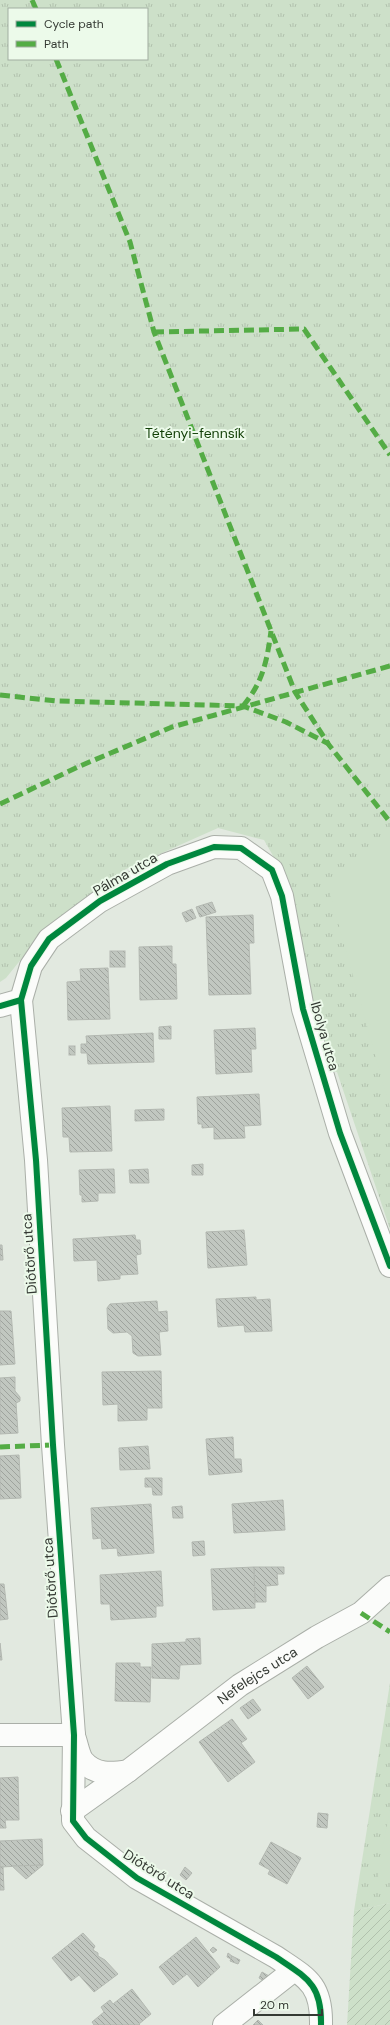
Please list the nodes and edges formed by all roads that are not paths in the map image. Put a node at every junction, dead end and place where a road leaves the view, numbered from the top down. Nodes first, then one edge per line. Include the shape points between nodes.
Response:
1 (214, 847) joint
2 (21, 1000) junction
3 (0, 1006) edge
4 (390, 1266) edge
5 (390, 1587) edge
6 (74, 1734) junction
7 (0, 1735) edge
8 (128, 1771) junction
9 (72, 1811) junction
10 (294, 1970) junction
11 (224, 2025) edge
12 (321, 2025) edge

1 - 2 street, Pálma utca via 167,864 100,902 49,939 31,966
1 - 4 street, Ibolya utca via 241,848 272,870 282,896 303,1009 338,1125
2 - 3 street
2 - 6 street, Diótörő utca via 36,1160
5 - 8 street, Nefelejcs utca via 361,1613 240,1685
6 - 7 street
6 - 8 street via 83,1760 99,1772 112,1774
6 - 9 street, Diótörő utca
8 - 9 street, Nefelejcs utca
9 - 10 street, Diótörő utca via 73,1821 86,1838 137,1878 276,1957
10 - 11 street
10 - 12 street, Diótörő utca via 311,1983 318,1994

